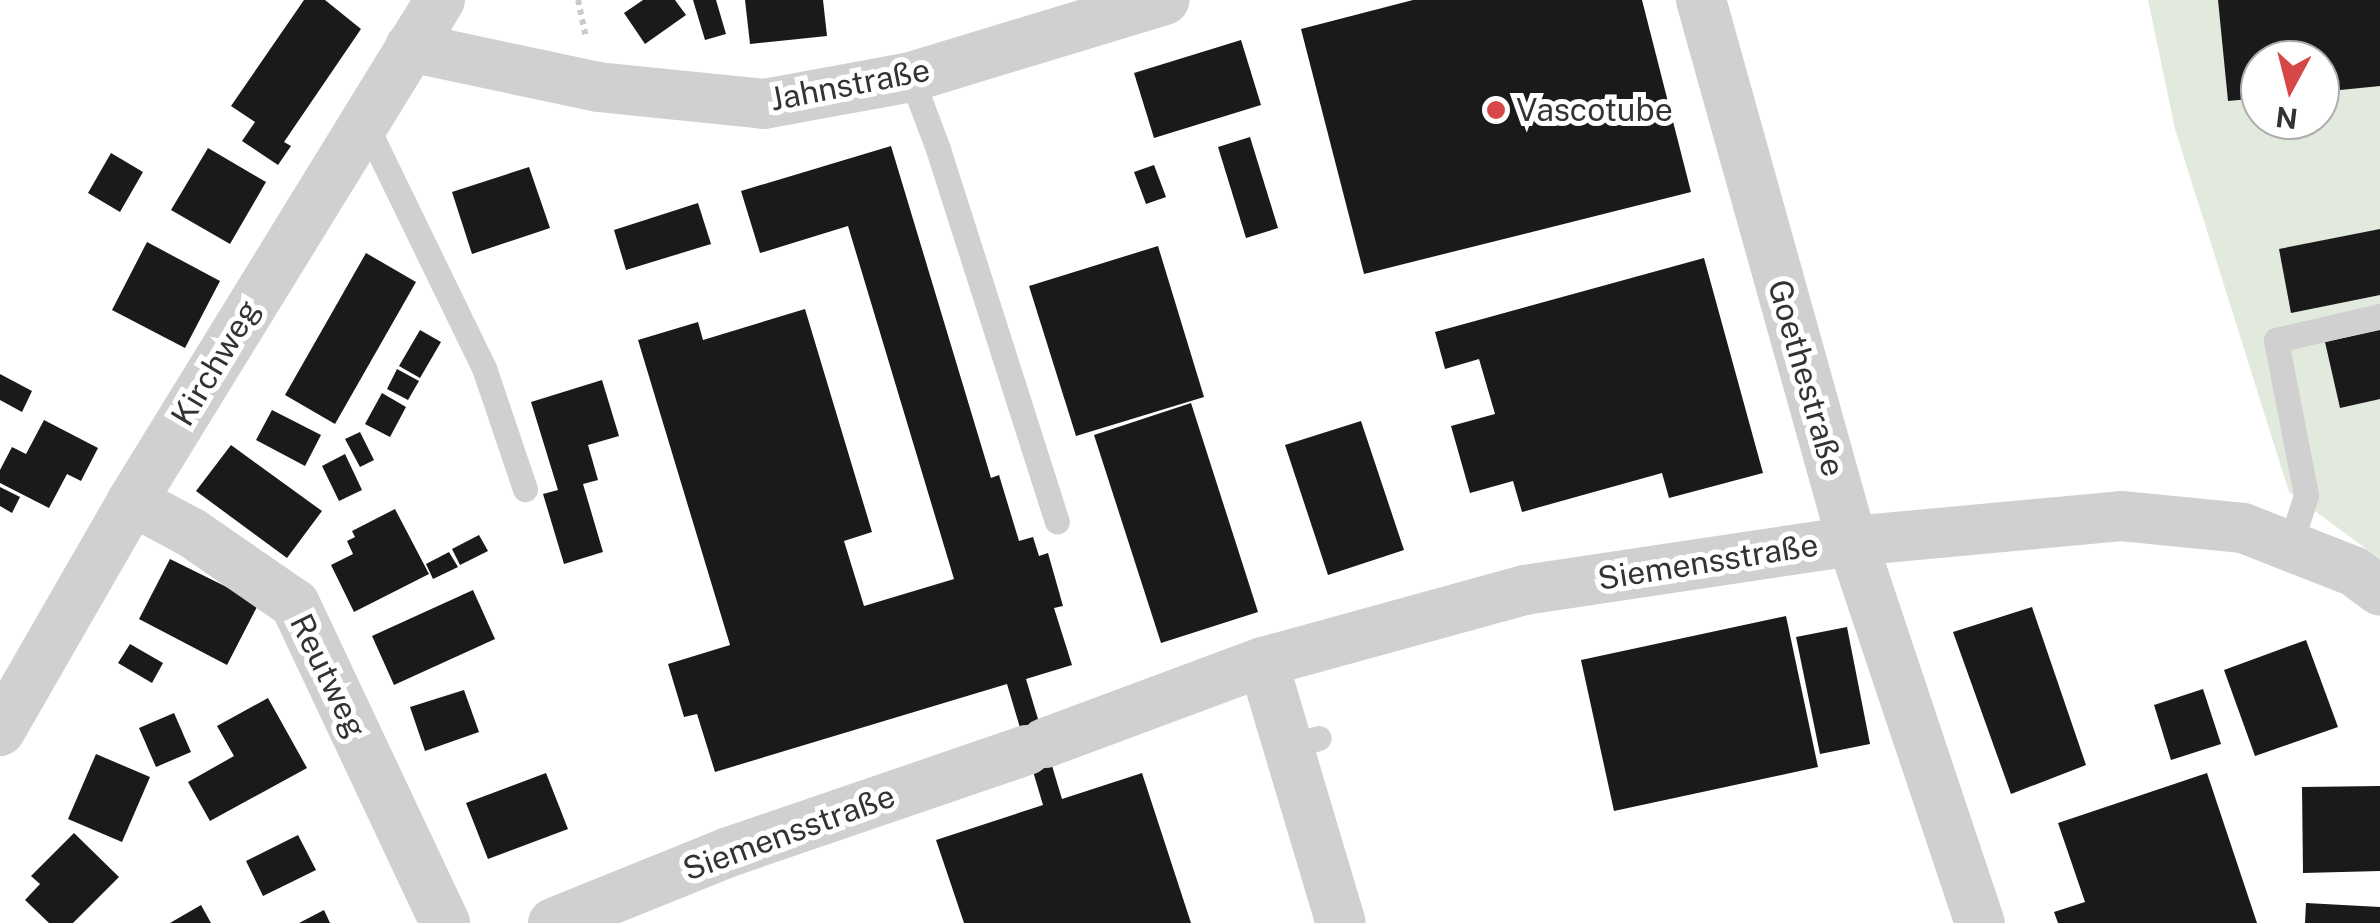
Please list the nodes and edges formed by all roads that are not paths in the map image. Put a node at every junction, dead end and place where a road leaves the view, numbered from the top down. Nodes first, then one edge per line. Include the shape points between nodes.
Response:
1 (1165, 0) edge
2 (1700, 0) edge
3 (428, 13) edge
4 (911, 77) junction
5 (364, 122) junction
6 (2380, 316) edge
7 (525, 489) dead end
8 (132, 501) junction
9 (1057, 522) dead end
10 (1852, 541) junction
11 (2290, 546) junction
12 (2380, 591) edge
13 (1263, 662) junction
14 (0, 731) edge
15 (445, 923) edge
16 (553, 923) edge
17 (1342, 923) edge
18 (1980, 923) edge

1 - 4 street, Jahnstraße
2 - 10 street, Goethestraße
3 - 4 street, Jahnstraße via 598,87 764,104
3 - 5 street, Kirchweg
4 - 9 lane
5 - 7 lane via 484,368
5 - 8 street, Kirchweg
6 - 11 lane via 2276,340 2306,495
8 - 14 street, Kirchweg
8 - 15 street, Reutweg via 192,532 295,604
10 - 11 street, Siemensstraße via 2122,516 2243,528
10 - 13 street, Siemensstraße via 1524,590
10 - 18 street, Goethestraße
11 - 12 street, Siemensstraße via 2355,572
13 - 16 street, Siemensstraße via 726,853
13 - 17 street via 1304,743

